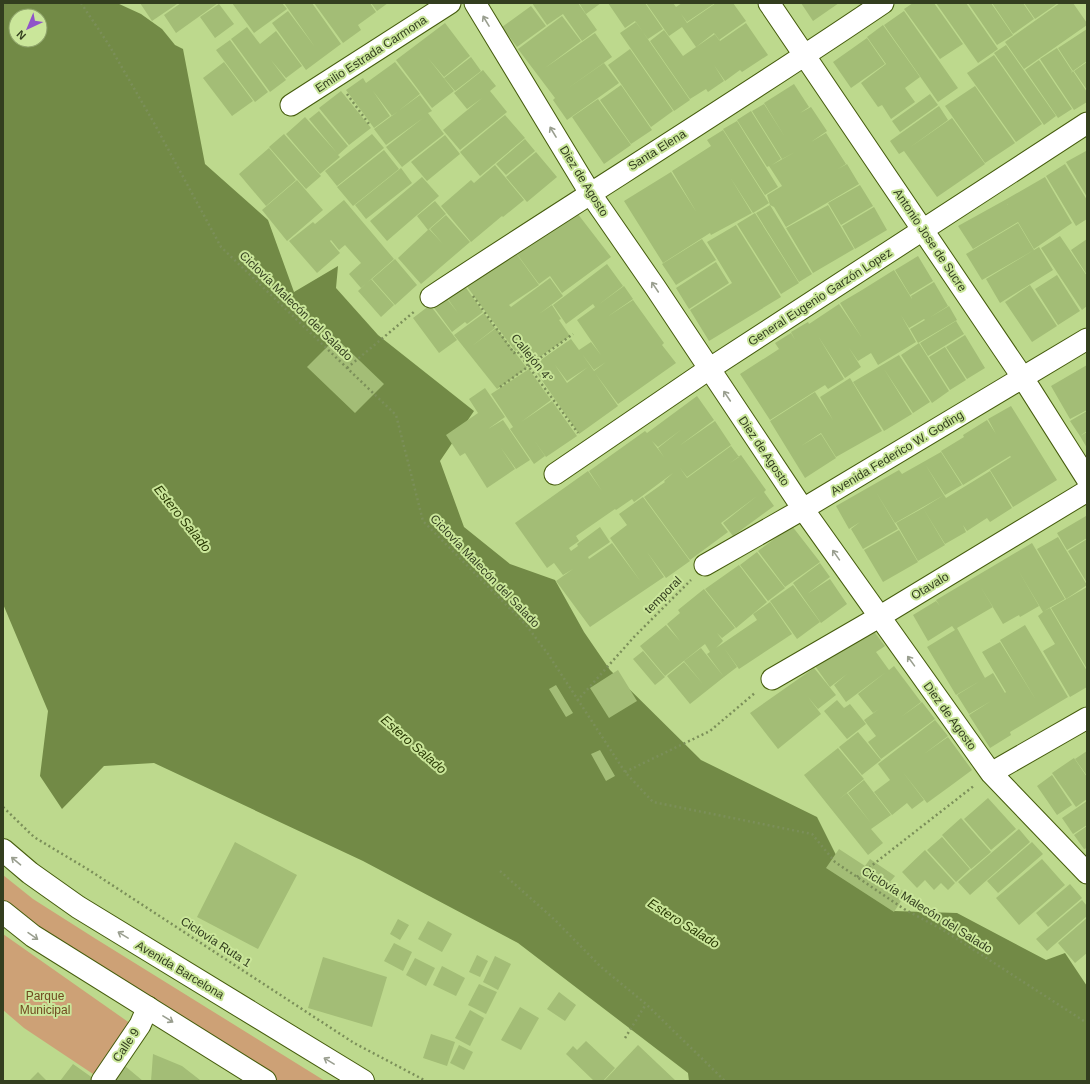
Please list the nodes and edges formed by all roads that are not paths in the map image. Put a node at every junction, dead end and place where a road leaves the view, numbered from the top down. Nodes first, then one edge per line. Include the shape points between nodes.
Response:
1 (450, 3) edge
2 (475, 3) edge
3 (769, 3) edge
4 (883, 3) edge
5 (805, 56) junction
6 (291, 104) dead end
7 (1087, 122) edge
8 (590, 193) junction
9 (923, 230) junction
10 (431, 297) dead end
11 (1087, 339) edge
12 (709, 369) junction
13 (1023, 378) junction
14 (556, 474) dead end
15 (1087, 479) edge
16 (1087, 491) edge
17 (803, 510) junction
18 (705, 565) road end
19 (880, 617) junction
20 (772, 679) road end
21 (1087, 718) edge
22 (991, 773) junction
23 (3, 850) edge
24 (1087, 873) edge
25 (3, 912) edge
26 (148, 1007) junction
27 (102, 1081) edge
28 (265, 1081) edge
29 (362, 1081) edge

1 - 6 street, Emilio Estrada Carmona
8 -> 2 street, Diez de Agosto
3 - 5 street, Antonio Jose de Sucre
4 - 5 street, Santa Elena
5 - 8 street, Santa Elena
5 - 9 street, Antonio Jose de Sucre
7 - 9 street, General Eugenio Garzón Lopez
8 - 10 street, Santa Elena
12 -> 8 street, Diez de Agosto
9 - 12 street, General Eugenio Garzón Lopez
9 - 13 street, Antonio Jose de Sucre
11 - 13 street, Avenida Federico W. Goding
12 - 14 street, General Eugenio Garzón Lopez
17 -> 12 street, Diez de Agosto
13 - 15 street, Antonio Jose de Sucre
13 - 17 street, Avenida Federico W. Goding
16 - 19 street, Otavalo
17 - 18 street, Avenida Federico W. Goding
19 -> 17 street, Diez de Agosto
19 - 20 street, Otavalo
22 -> 19 street, Diez de Agosto
21 - 22 street
22 - 24 street, Diez de Agosto
29 -> 23 main road, Avenida Barcelona via 78,907
25 -> 26 main road via 32,936
26 - 27 street, Calle 9 via 140,1025
26 -> 28 main road

